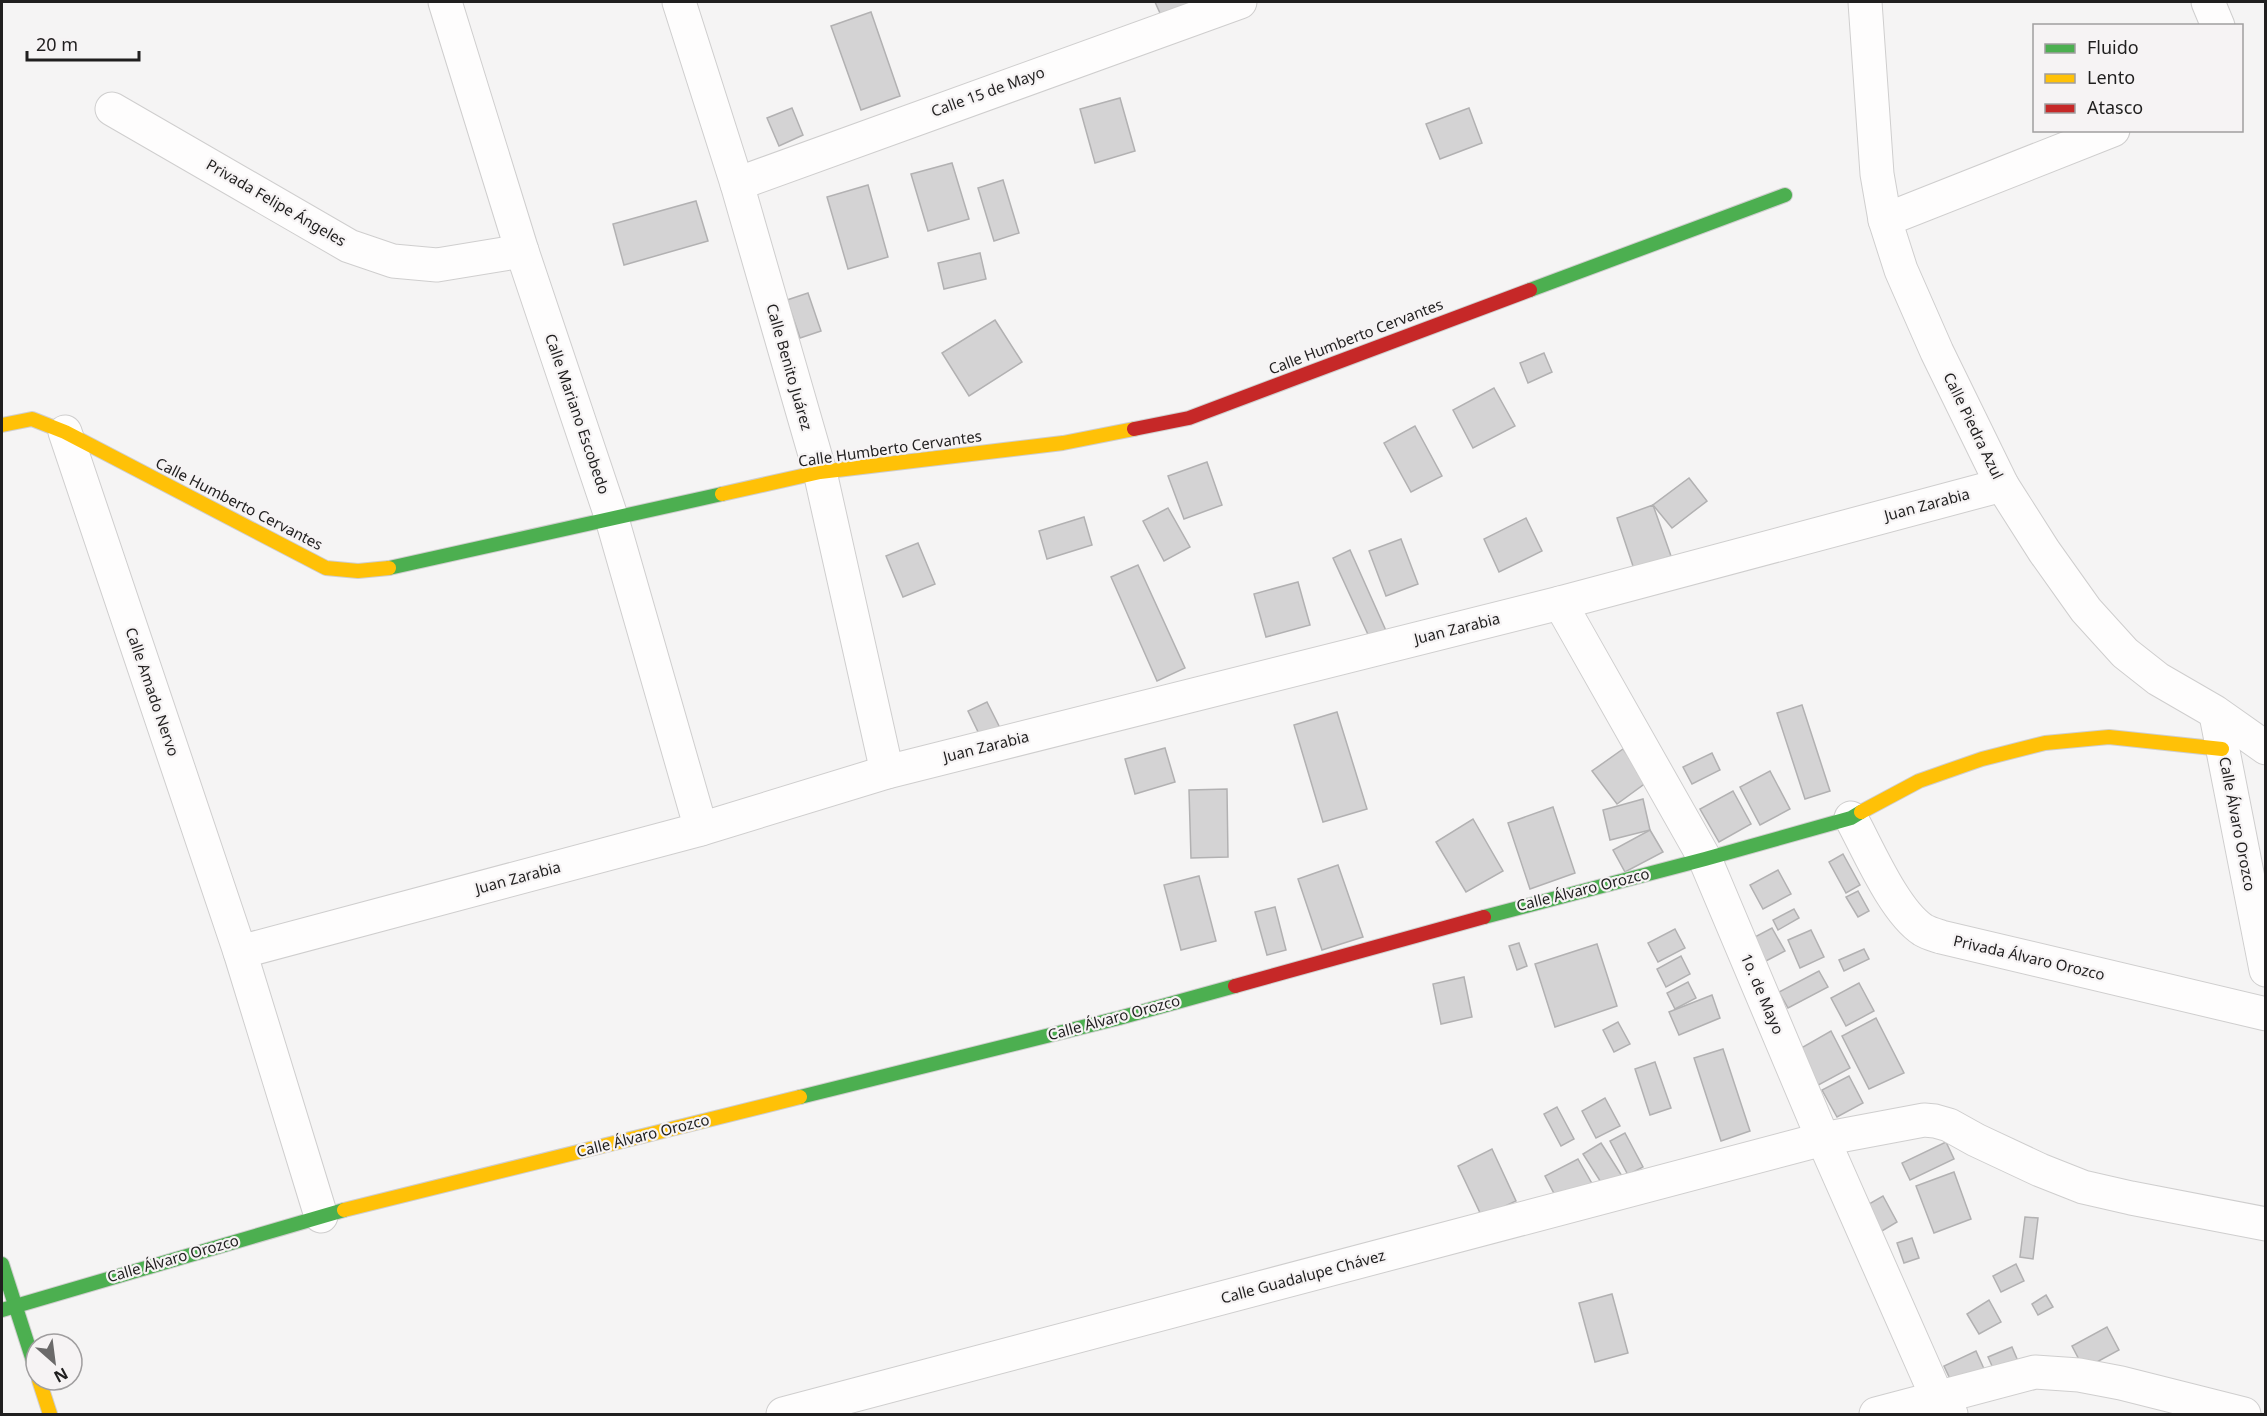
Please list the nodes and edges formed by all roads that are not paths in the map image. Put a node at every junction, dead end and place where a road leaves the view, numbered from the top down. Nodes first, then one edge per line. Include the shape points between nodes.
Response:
1 (445, 2) edge
2 (679, 2) edge
3 (1240, 2) edge
4 (1864, 2) edge
5 (2208, 2) edge
6 (2217, 24) edge
7 (112, 109) dead end
8 (2108, 132) edge
9 (737, 184) junction
10 (1785, 195) dead end
11 (1885, 220) junction
12 (522, 251) junction
13 (2, 425) edge
14 (65, 432) junction
15 (820, 472) junction
16 (2002, 485) junction
17 (612, 519) junction
18 (1560, 603) junction
19 (2215, 712) junction
20 (2265, 748) edge
21 (2222, 749) junction
22 (887, 772) junction
23 (1851, 818) junction
24 (701, 829) junction
25 (1705, 859) junction
26 (240, 952) junction
27 (2265, 970) edge
28 (2265, 1014) edge
29 (1823, 1139) junction
30 (321, 1216) junction
31 (2265, 1224) edge
32 (2, 1264) edge
33 (8, 1307) edge
34 (24, 1343) edge
35 (43, 1392) edge
36 (1944, 1406) edge
37 (50, 1414) edge
38 (783, 1414) edge
39 (1876, 1414) edge
40 (2244, 1414) edge

1 - 12 street, Calle Mariano Escobedo
2 - 9 street, Calle Benito Juárez
3 - 9 street, Calle 15 de Mayo
4 - 11 street, Calle Piedra Azul via 1877,174
5 - 6 street
7 - 12 street, Privada Felipe Ángeles via 349,246 393,261 437,265
8 - 11 street
9 - 15 street, Calle Benito Juárez
10 - 15 street, Calle Humberto Cervantes via 1190,418 1063,443
11 - 16 street, Calle Piedra Azul via 1901,270 1937,352
12 - 17 street, Calle Mariano Escobedo
13 - 14 street, Calle Humberto Cervantes via 32,419
14 - 17 street, Calle Humberto Cervantes via 326,568 358,572 399,567
14 - 26 street, Calle Amado Nervo
15 - 17 street, Calle Humberto Cervantes
15 - 22 street, Calle Benito Juárez
16 - 18 street, Juan Zarabia
16 - 19 street, Calle Piedra Azul via 2086,610 2125,653 2158,679
17 - 24 street, Calle Mariano Escobedo
18 - 22 street, Juan Zarabia
18 - 25 street, 1o. de Mayo
19 - 20 street, Calle Piedra Azul
19 - 21 street, Calle Álvaro Orozco
21 - 23 street, Calle Álvaro Orozco via 2109,737 2045,743 1918,781
21 - 27 street, Calle Álvaro Orozco
22 - 24 street, Juan Zarabia
23 - 25 street, Calle Álvaro Orozco
23 - 28 street, Privada Álvaro Orozco via 1893,895 1923,930 1941,938
24 - 26 street, Juan Zarabia
25 - 29 street, 1o. de Mayo
25 - 30 street, Calle Álvaro Orozco via 1107,1020
26 - 30 street
29 - 31 street, Calle Guadalupe Chávez via 1935,1121 2083,1187
29 - 36 street, 1o. de Mayo
29 - 38 street, Calle Guadalupe Chávez
30 - 33 street, Calle Álvaro Orozco
32 - 33 street
33 - 34 street
35 - 37 street
36 - 39 street
36 - 40 street via 2035,1372 2121,1383

